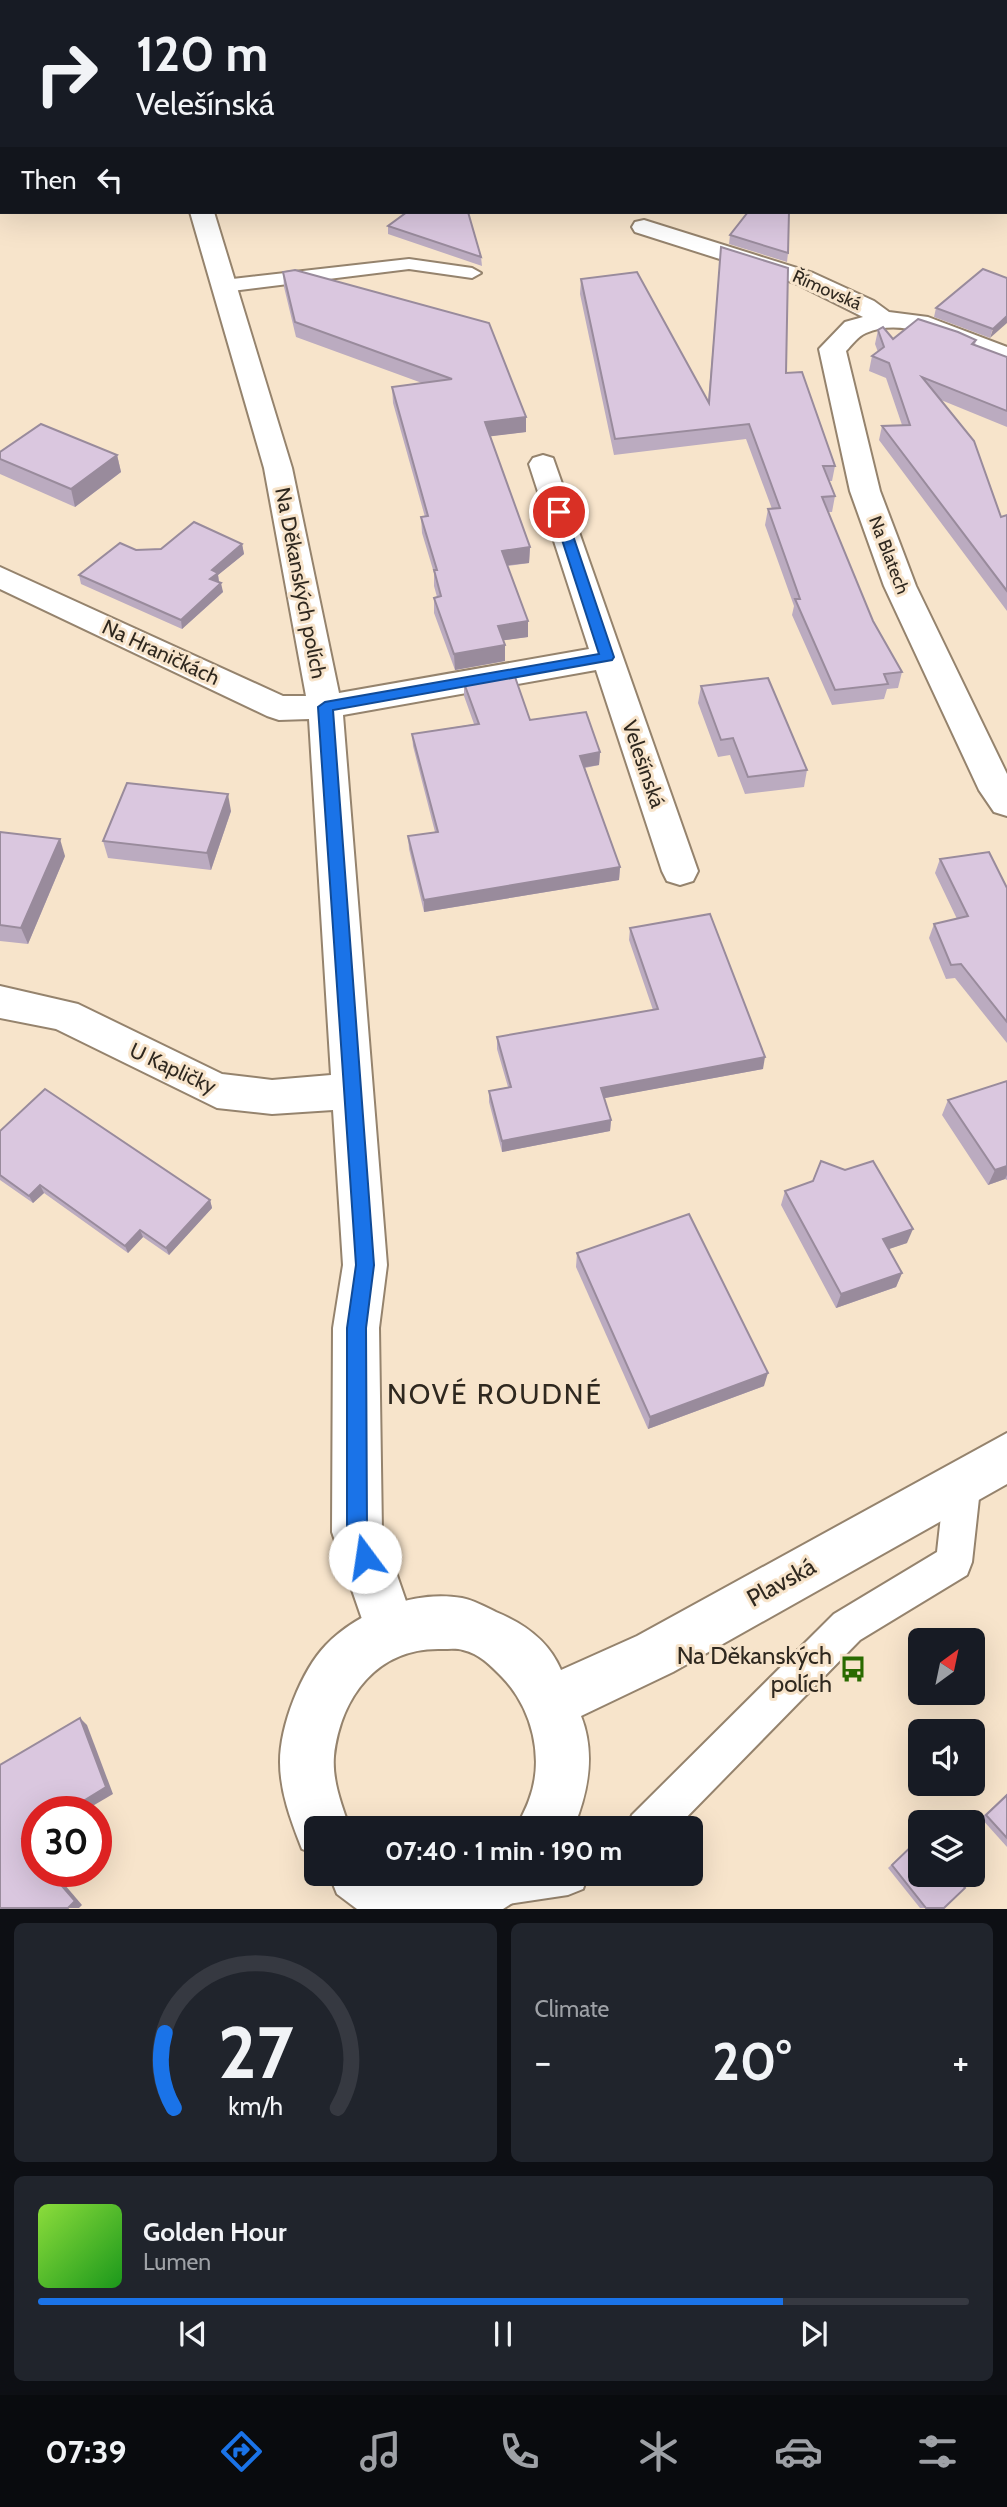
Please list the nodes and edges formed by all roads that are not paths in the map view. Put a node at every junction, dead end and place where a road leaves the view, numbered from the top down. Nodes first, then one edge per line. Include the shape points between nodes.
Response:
1 (203, 214) edge
2 (644, 227) dead end
3 (472, 273) dead end
4 (223, 286) junction
5 (882, 319) junction
6 (1007, 356) edge
7 (543, 464) dead end
8 (0, 577) edge
9 (607, 657) junction
10 (325, 707) junction
11 (1007, 803) edge
12 (680, 872) dead end
13 (0, 1002) edge
14 (354, 1091) junction
15 (985, 1468) edge
16 (390, 1630) junction
17 (552, 1702) junction
18 (317, 1816) edge
19 (549, 1816) edge
20 (659, 1816) edge
21 (486, 1886) edge
22 (373, 1892) edge

1 - 4 street, Na Děkanských polích
2 - 5 street, Římovská via 804,278 865,306
3 - 4 lane via 410,264
4 - 10 street, Na Děkanských polích via 278,468
5 - 6 street, Římovská via 919,323
5 - 11 street, Na Blatech via 854,328 832,349 865,491 900,586
7 - 9 street, Velešínská
8 - 10 street, Na Hraničkách via 279,708
9 - 10 street
9 - 12 street, Velešínská
10 - 14 street, Na Děkanských polích
13 - 14 street, U Kapličky via 64,1015 217,1091 272,1097
14 - 16 street, Na Děkanských polích via 365,1265 356,1328 357,1532
15 - 17 street, Plavská via 655,1654
15 - 20 lane via 954,1562 847,1628
16 - 17 street via 428,1620 466,1623 502,1638 531,1666
16 - 18 street via 358,1649 332,1679 315,1716 307,1756
17 - 19 street via 562,1742 561,1783
21 - 22 street via 457,1899 420,1901

